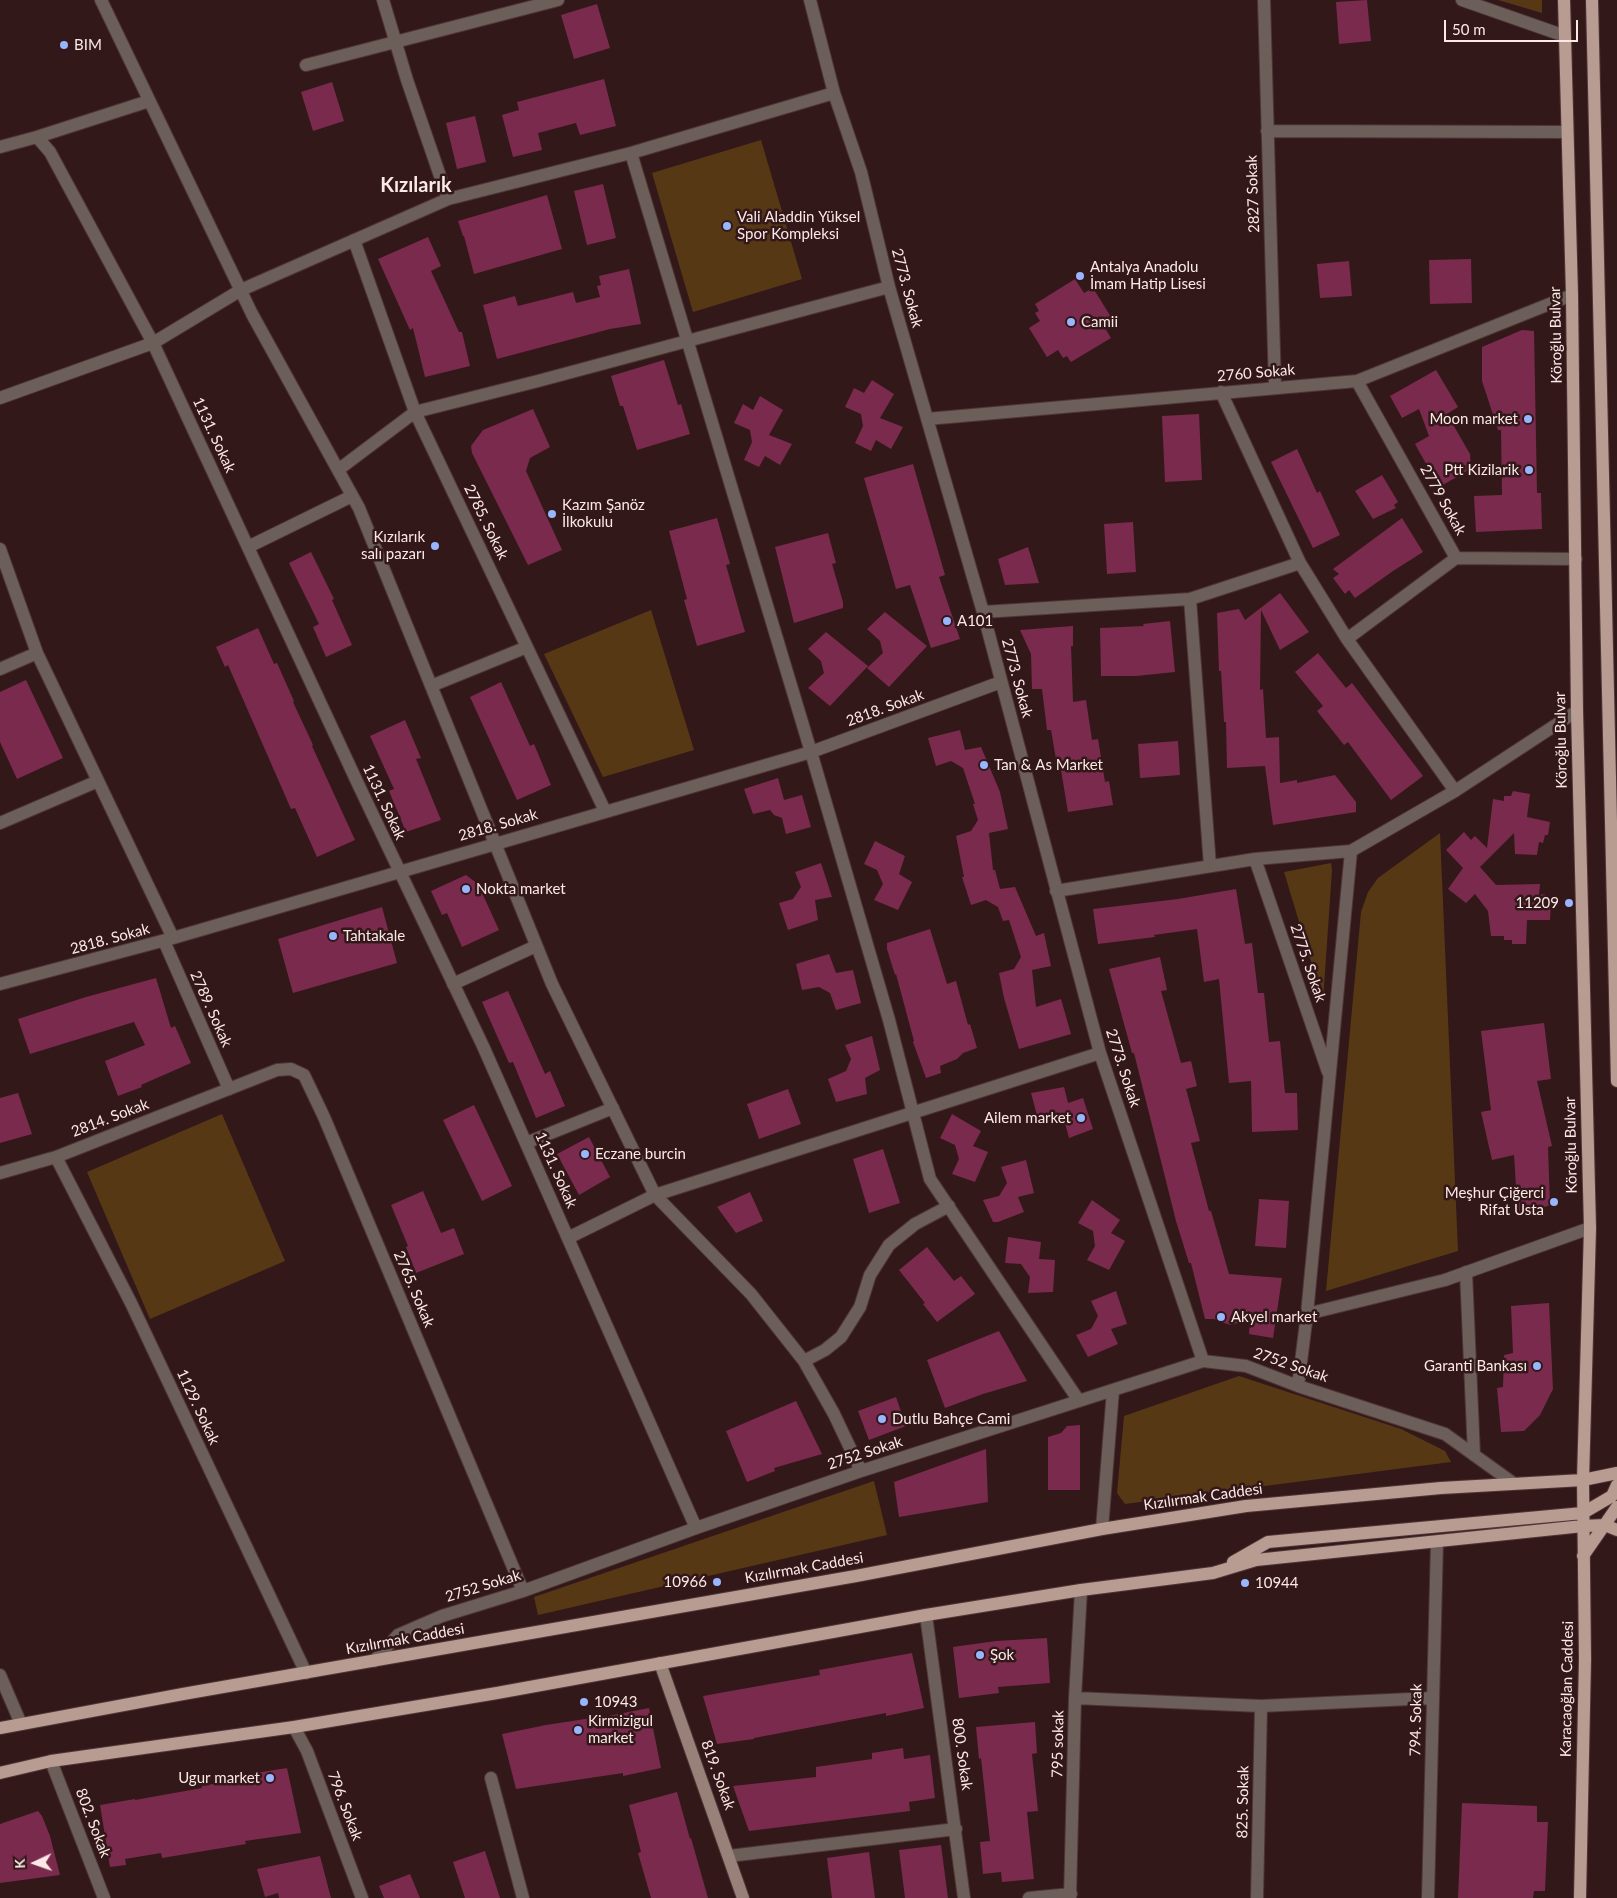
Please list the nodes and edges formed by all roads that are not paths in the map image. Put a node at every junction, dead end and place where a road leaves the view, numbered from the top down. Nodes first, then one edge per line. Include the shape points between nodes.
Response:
1 (101, 0) edge
2 (383, 0) edge
3 (558, 0) edge
4 (810, 0) edge
5 (1264, 0) edge
6 (1462, 0) edge
7 (1564, 0) edge
8 (1592, 0) edge
9 (1565, 36) junction
10 (396, 42) junction
11 (306, 65) dead end
12 (834, 93) junction
13 (149, 101) junction
14 (1267, 131) junction
15 (1567, 132) junction
16 (37, 137) junction
17 (0, 147) edge
18 (631, 152) junction
19 (448, 199) junction
20 (354, 240) junction
21 (889, 287) junction
22 (241, 290) junction
23 (1572, 295) junction
24 (688, 340) junction
25 (153, 343) junction
26 (1357, 381) junction
27 (1275, 387) junction
28 (1221, 392) junction
29 (0, 398) edge
30 (415, 412) junction
31 (927, 419) junction
32 (338, 470) junction
33 (352, 496) junction
34 (248, 547) junction
35 (0, 549) edge
36 (1456, 558) junction
37 (1576, 559) junction
38 (1300, 563) junction
39 (1190, 599) junction
40 (983, 612) junction
41 (1346, 639) junction
42 (527, 647) junction
43 (37, 654) junction
44 (0, 669) edge
45 (1613, 681) edge
46 (1001, 682) junction
47 (431, 686) junction
48 (1576, 711) junction
49 (811, 752) junction
50 (98, 781) junction
51 (1455, 790) junction
52 (605, 811) junction
53 (0, 823) edge
54 (495, 843) junction
55 (1351, 851) junction
56 (1255, 859) junction
57 (1210, 866) junction
58 (399, 872) junction
59 (1056, 891) junction
60 (168, 939) junction
61 (536, 946) junction
62 (1615, 952) edge
63 (0, 984) edge
64 (453, 984) junction
65 (1100, 1053) junction
66 (1330, 1077) junction
67 (1617, 1081) edge
68 (229, 1090) junction
69 (613, 1108) junction
70 (914, 1112) junction
71 (526, 1143) junction
72 (56, 1156) junction
73 (0, 1174) edge
74 (655, 1195) junction
75 (949, 1206) junction
76 (1590, 1228) junction
77 (568, 1238) junction
78 (1466, 1272) junction
79 (1307, 1314) junction
80 (804, 1361) junction
81 (1203, 1361) junction
82 (1298, 1386) junction
83 (1113, 1390) junction
84 (1079, 1401) junction
85 (1474, 1455) junction
86 (861, 1471) junction
87 (1617, 1473) edge
88 (1583, 1480) junction
89 (1513, 1483) junction
90 (1617, 1485) edge
91 (1617, 1507) edge
92 (1583, 1519) junction
93 (1611, 1527) edge
94 (696, 1528) junction
95 (1102, 1529) junction
96 (1436, 1542) junction
97 (1584, 1556) junction
98 (1213, 1573) junction
99 (1081, 1590) junction
100 (523, 1591) junction
101 (926, 1616) junction
102 (374, 1661) junction
103 (660, 1663) junction
104 (306, 1673) junction
105 (0, 1675) edge
106 (1075, 1698) junction
107 (1432, 1698) junction
108 (1261, 1706) junction
109 (22, 1724) junction
110 (294, 1726) junction
111 (0, 1728) edge
112 (51, 1760) junction
113 (0, 1773) edge
114 (491, 1778) dead end
115 (956, 1829) junction
116 (730, 1856) junction
117 (1070, 1896) edge
118 (104, 1898) edge
119 (362, 1898) edge
120 (523, 1898) edge
121 (743, 1898) edge
122 (964, 1898) edge
123 (1029, 1898) edge
124 (1257, 1898) edge
125 (1428, 1898) edge
126 (1580, 1898) edge

1 - 13 street
2 - 10 street
3 - 10 street
4 - 12 street, 2773. Sokak
5 - 14 street, 2827 Sokak
6 - 9 street
7 - 9 main road, Köroğlu Bulvar
8 - 45 main road
9 - 15 main road, Köroğlu Bulvar
10 - 11 street
10 - 19 street
12 - 18 street
12 - 21 street, 2773. Sokak via 861,172
13 - 16 street
13 - 22 street
14 - 15 street
14 - 27 street, 2827 Sokak
15 - 23 main road, Köroğlu Bulvar
16 - 17 street
16 - 25 street, 1131. Sokak via 50,152
18 - 19 street
18 - 24 street
19 - 20 street
20 - 22 street
20 - 30 street, 2785. Sokak
21 - 24 street
21 - 31 street, 2773. Sokak
22 - 25 street
22 - 32 street
23 - 26 street, 2760 Sokak
23 - 37 main road, Köroğlu Bulvar
24 - 30 street
24 - 49 street
25 - 29 street
25 - 34 street, 1131. Sokak
26 - 27 street, 2760 Sokak
26 - 36 street, 2779 Sokak
27 - 28 street, 2760 Sokak
28 - 31 street, 2760 Sokak
28 - 38 street
30 - 32 street
30 - 42 street, 2785. Sokak
31 - 40 street, 2773. Sokak
32 - 33 street
33 - 34 street
33 - 47 street
34 - 58 street, 1131. Sokak
35 - 43 street, 2789. Sokak
36 - 37 street, 2779 Sokak
36 - 41 street
37 - 48 main road, Köroğlu Bulvar
38 - 39 street
38 - 41 street
39 - 40 street
39 - 57 street
40 - 46 street, 2773. Sokak
41 - 51 street
42 - 47 street
42 - 52 street, 2785. Sokak
43 - 44 street
43 - 50 street, 2789. Sokak
45 - 62 main road
46 - 49 street, 2818. Sokak
46 - 59 street, 2773. Sokak
47 - 54 street
48 - 51 street
48 - 76 main road, Köroğlu Bulvar
49 - 52 street, 2818. Sokak
49 - 70 street
50 - 53 street
50 - 60 street, 2789. Sokak
51 - 55 street
52 - 54 street, 2818. Sokak
54 - 58 street, 2818. Sokak
54 - 61 street
55 - 56 street
55 - 66 street
56 - 57 street
56 - 66 street, 2775. Sokak
57 - 59 street
58 - 60 street, 2818. Sokak
58 - 64 street, 1131. Sokak
59 - 65 street, 2773. Sokak
60 - 63 street, 2818. Sokak
60 - 68 street, 2789. Sokak
61 - 64 street
61 - 69 street
62 - 67 main road
64 - 71 street, 1131. Sokak
65 - 70 street
65 - 81 street, 2773. Sokak
66 - 79 street
68 - 72 street, 2814. Sokak
68 - 100 street, 2765. Sokak via 277,1070 291,1069 304,1075
69 - 71 street
69 - 74 street
70 - 74 street
70 - 75 street via 930,1178
71 - 77 street, 1131. Sokak
72 - 73 street, 2814. Sokak
72 - 104 street, 1129. Sokak via 131,1303
74 - 77 street
74 - 80 street via 751,1294
75 - 80 street via 915,1224 889,1246 870,1275 860,1307 841,1337
75 - 84 street
76 - 78 street
76 - 88 main road, Köroğlu Bulvar
77 - 94 street, 1131. Sokak
78 - 79 street
78 - 85 street
79 - 82 street
80 - 86 street
81 - 82 street, 2752 Sokak via 1246,1366
81 - 83 street, 2752 Sokak
82 - 85 street, 2752 Sokak via 1445,1434
83 - 84 street, 2752 Sokak
83 - 95 street
84 - 86 street, 2752 Sokak
85 - 89 street, 2752 Sokak
86 - 94 street, 2752 Sokak
87 - 88 main road, Kızılırmak Caddesi
88 - 89 main road, Kızılırmak Caddesi
88 - 92 main road, Karacaoğlan Caddesi
89 - 95 main road, Kızılırmak Caddesi via 1246,1506
90 - 92 main road via 1612,1496
91 - 93 main road
92 - 93 main road
92 - 96 main road
92 - 97 main road, Karacaoğlan Caddesi
92 - 98 main road via 1268,1542
93 - 97 main road
94 - 100 street, 2752 Sokak
95 - 102 main road, Kızılırmak Caddesi
96 - 98 main road via 1256,1560
96 - 107 street, 794. Sokak
97 - 126 main road, Karacaoğlan Caddesi
98 - 99 main road
99 - 101 main road
99 - 106 street, 795 sokak
100 - 102 street, 2752 Sokak via 442,1616 398,1635
101 - 103 main road
101 - 115 street, 800. Sokak
102 - 104 main road, Kızılırmak Caddesi
103 - 110 main road
103 - 116 street, 819. Sokak
104 - 109 main road, Kızılırmak Caddesi
105 - 109 street
106 - 108 street
106 - 117 street, 795 sokak
107 - 108 street
107 - 125 street, 794. Sokak
108 - 124 street, 825. Sokak
109 - 111 main road, Kızılırmak Caddesi
110 - 112 main road
110 - 119 street, 796. Sokak via 307,1752
112 - 113 main road
112 - 118 street, 802. Sokak
114 - 120 street
115 - 116 street
115 - 122 street, 800. Sokak
116 - 121 street, 819. Sokak
117 - 123 street

